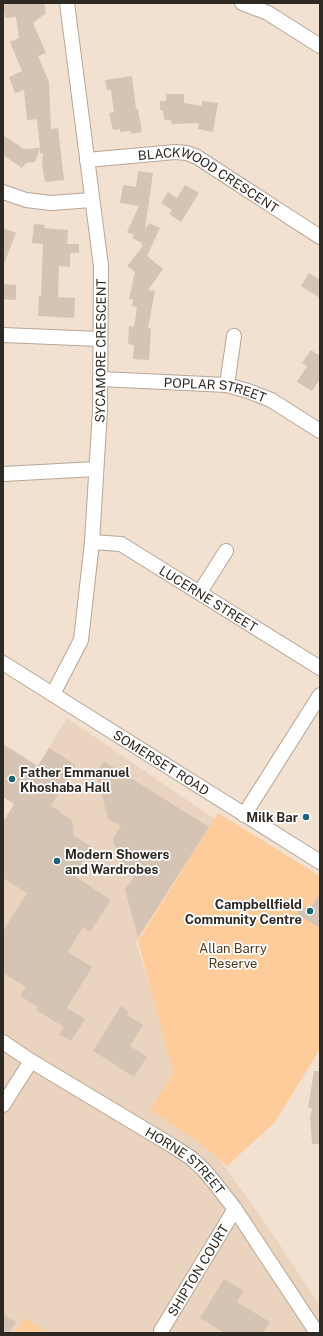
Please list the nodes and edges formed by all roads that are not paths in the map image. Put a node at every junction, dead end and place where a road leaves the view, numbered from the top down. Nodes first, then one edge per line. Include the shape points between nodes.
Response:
1 (70, 3) edge
2 (242, 3) edge
3 (318, 40) edge
4 (88, 160) junction
5 (3, 192) edge
6 (92, 200) junction
7 (320, 237) edge
8 (3, 335) edge
9 (234, 336) dead end
10 (100, 339) junction
11 (100, 379) junction
12 (227, 385) junction
13 (320, 431) edge
14 (96, 470) junction
15 (3, 474) edge
16 (92, 542) junction
17 (226, 551) dead end
18 (200, 592) junction
19 (3, 663) edge
20 (320, 668) edge
21 (53, 694) junction
22 (320, 695) edge
23 (244, 815) junction
24 (320, 862) edge
25 (3, 1042) edge
26 (31, 1061) junction
27 (3, 1105) edge
28 (234, 1209) junction
29 (161, 1331) dead end
30 (317, 1333) edge

1 - 4 street, SYCAMORE CRESCENT
2 - 3 street via 268,13
4 - 6 street, SYCAMORE CRESCENT
4 - 7 street, BLACKWOOD CRESCENT via 186,153 197,157
5 - 6 street via 26,200
6 - 10 street, SYCAMORE CRESCENT via 101,266
8 - 10 street
9 - 12 street
10 - 11 street, SYCAMORE CRESCENT
11 - 12 street, POPLAR STREET
11 - 14 street, SYCAMORE CRESCENT
12 - 13 street, POPLAR STREET via 271,400
14 - 15 street
14 - 16 street, SYCAMORE CRESCENT
16 - 18 street, LUCERNE STREET via 121,544
16 - 21 street, SYCAMORE CRESCENT via 81,640
17 - 18 street
18 - 20 street, LUCERNE STREET
19 - 21 street, SOMERSET ROAD
21 - 23 street, SOMERSET ROAD
22 - 23 street
23 - 24 street, SOMERSET ROAD
25 - 26 street, HORNE STREET
26 - 27 street
26 - 28 street, HORNE STREET via 191,1158 214,1182
28 - 29 street, SHIPTON COURT
28 - 30 street, HORNE STREET

